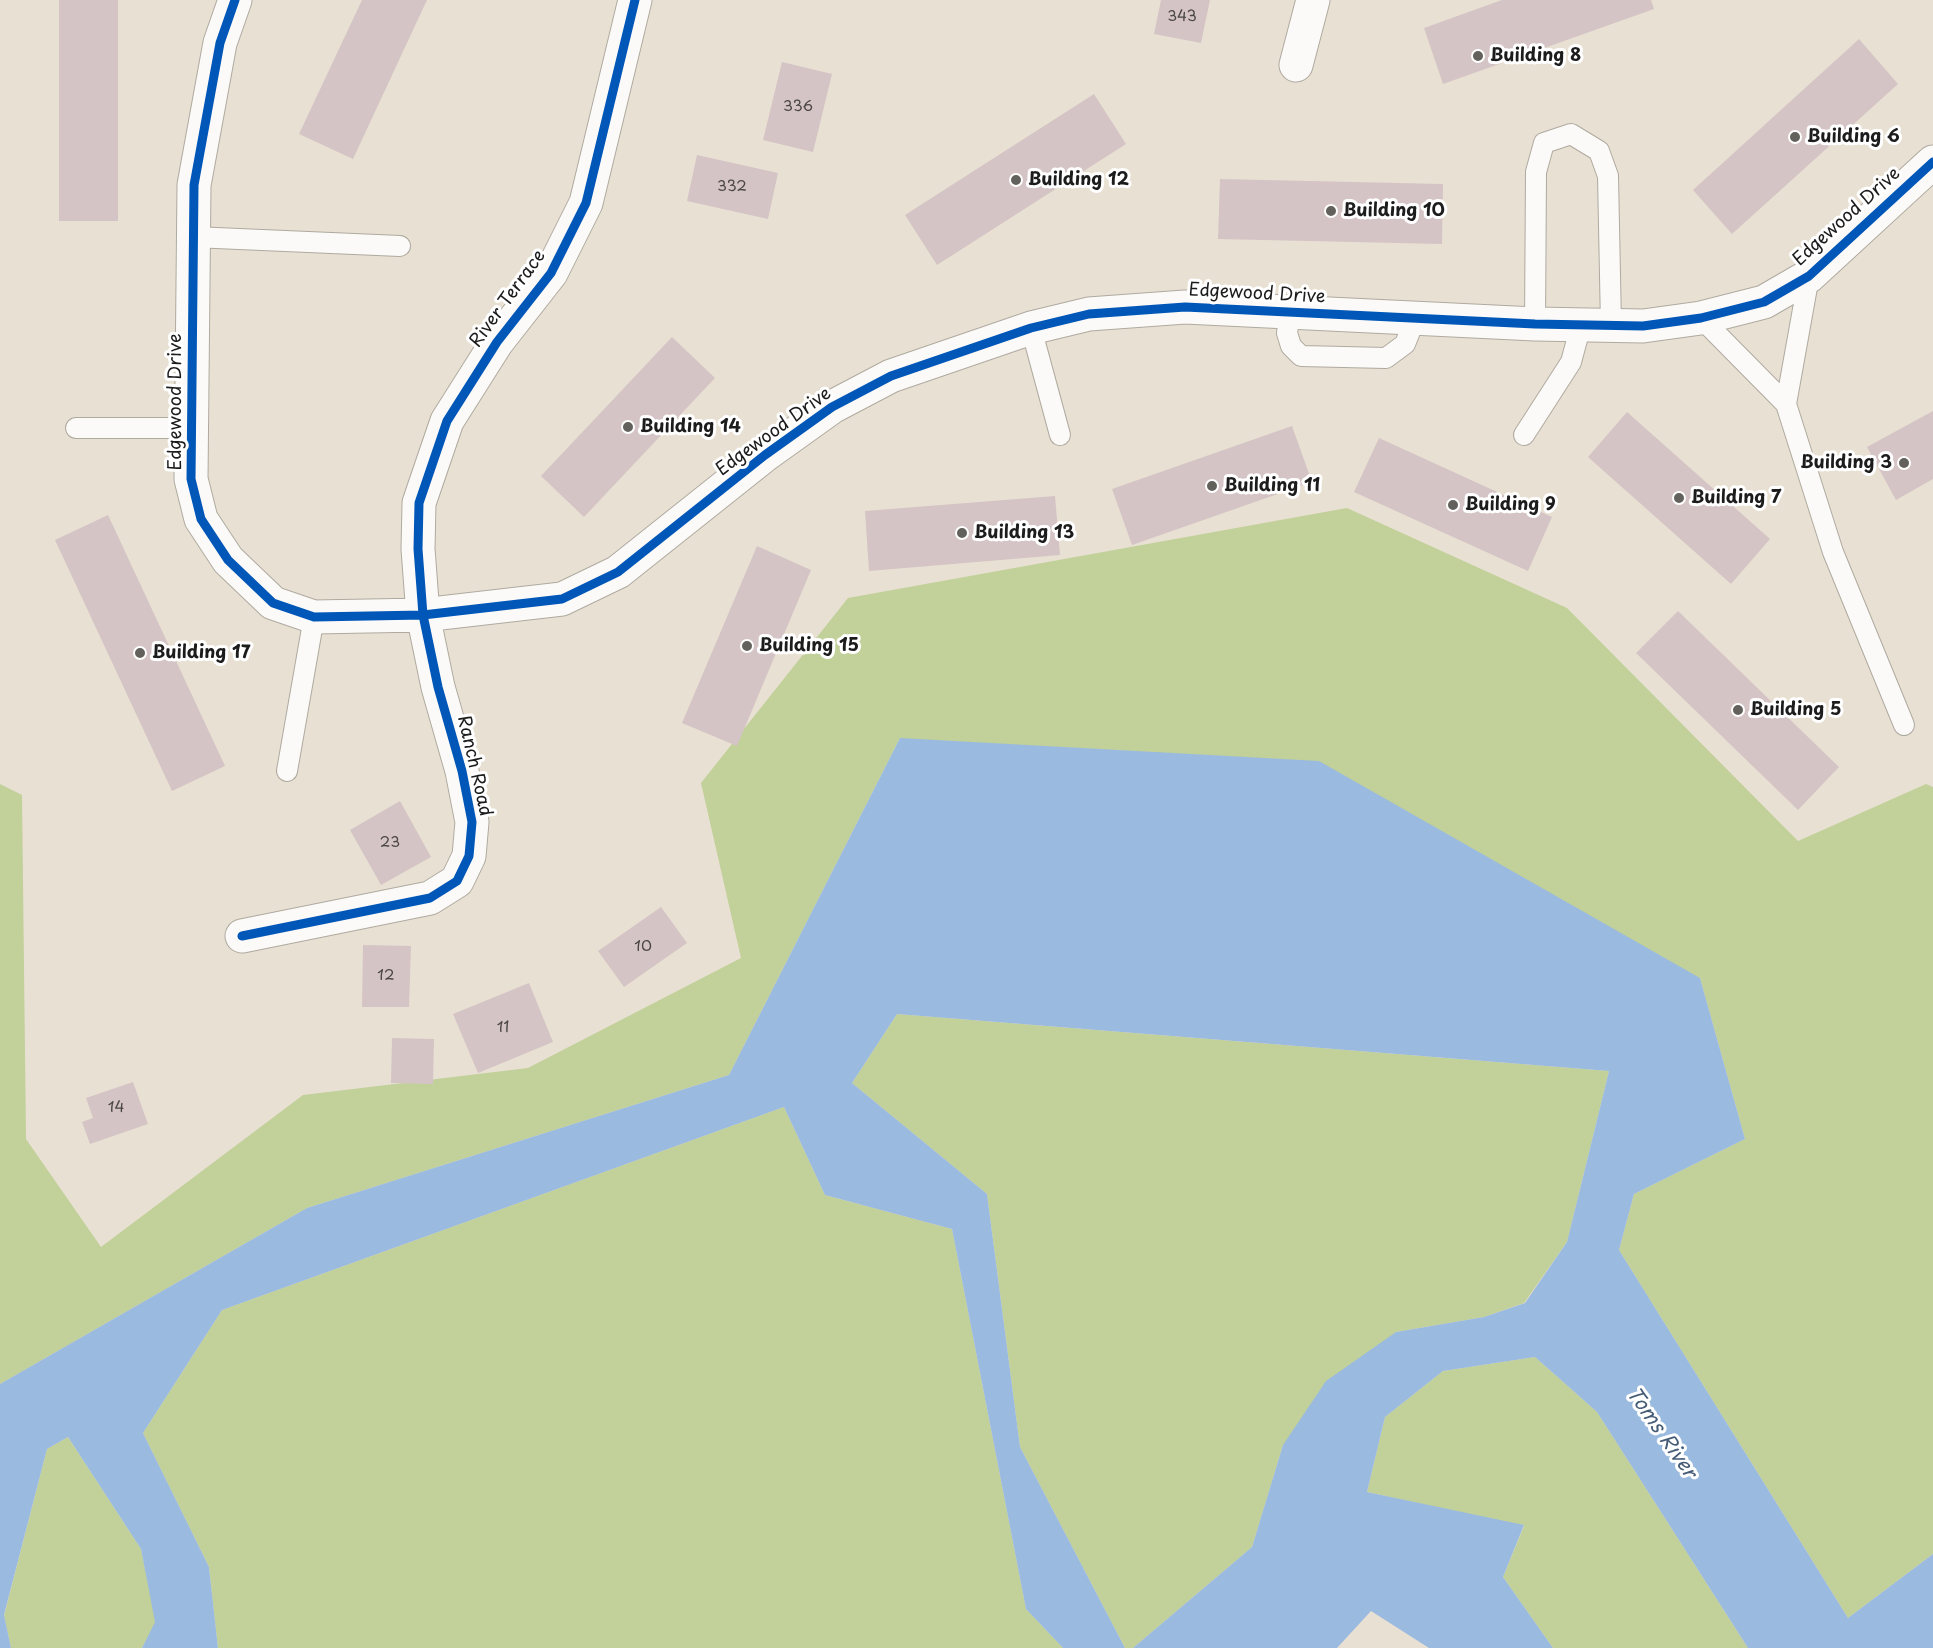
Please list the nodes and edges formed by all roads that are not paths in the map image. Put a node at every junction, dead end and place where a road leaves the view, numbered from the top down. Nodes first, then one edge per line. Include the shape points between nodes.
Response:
1 (236, 0) edge
2 (635, 0) edge
3 (1313, 0) edge
4 (1296, 65) dead end
5 (1930, 173) edge
6 (193, 237) junction
7 (400, 246) dead end
8 (1809, 276) junction
9 (1290, 312) junction
10 (1701, 318) junction
11 (1415, 319) junction
12 (1534, 324) junction
13 (1596, 325) junction
14 (1031, 328) junction
15 (1786, 404) junction
16 (76, 428) dead end
17 (192, 428) junction
18 (1060, 435) dead end
19 (1524, 435) dead end
20 (423, 615) junction
21 (314, 617) junction
22 (1904, 725) dead end
23 (287, 771) dead end
24 (242, 936) dead end

1 - 6 street, Edgewood Drive via 220,43 194,185
2 - 20 street, River Terrace via 586,203 551,273 465,390 447,421 428,469 419,503
3 - 4 street
5 - 8 street, Edgewood Drive
6 - 7 lane
6 - 17 street, Edgewood Drive
8 - 10 street, Edgewood Drive via 1764,302
8 - 15 lane
9 - 11 street, Edgewood Drive
9 - 11 lane via 1287,333 1291,346 1301,356 1386,358 1405,344
9 - 14 street, Edgewood Drive via 1185,307 1089,314
10 - 13 street, Edgewood Drive via 1643,326
10 - 15 lane
11 - 12 street, Edgewood Drive
12 - 13 street, Edgewood Drive
12 - 13 lane via 1536,172 1544,143 1571,134 1599,151 1608,176
13 - 19 lane
14 - 18 lane
14 - 20 street, Edgewood Drive via 891,376 832,407 618,572 562,598
15 - 22 lane via 1833,552
16 - 17 lane
17 - 21 street, Edgewood Drive via 191,479 201,519 228,560 273,603
20 - 21 street, Edgewood Drive
20 - 24 street, Ranch Road via 472,822 469,856 457,881 430,898
21 - 23 lane

